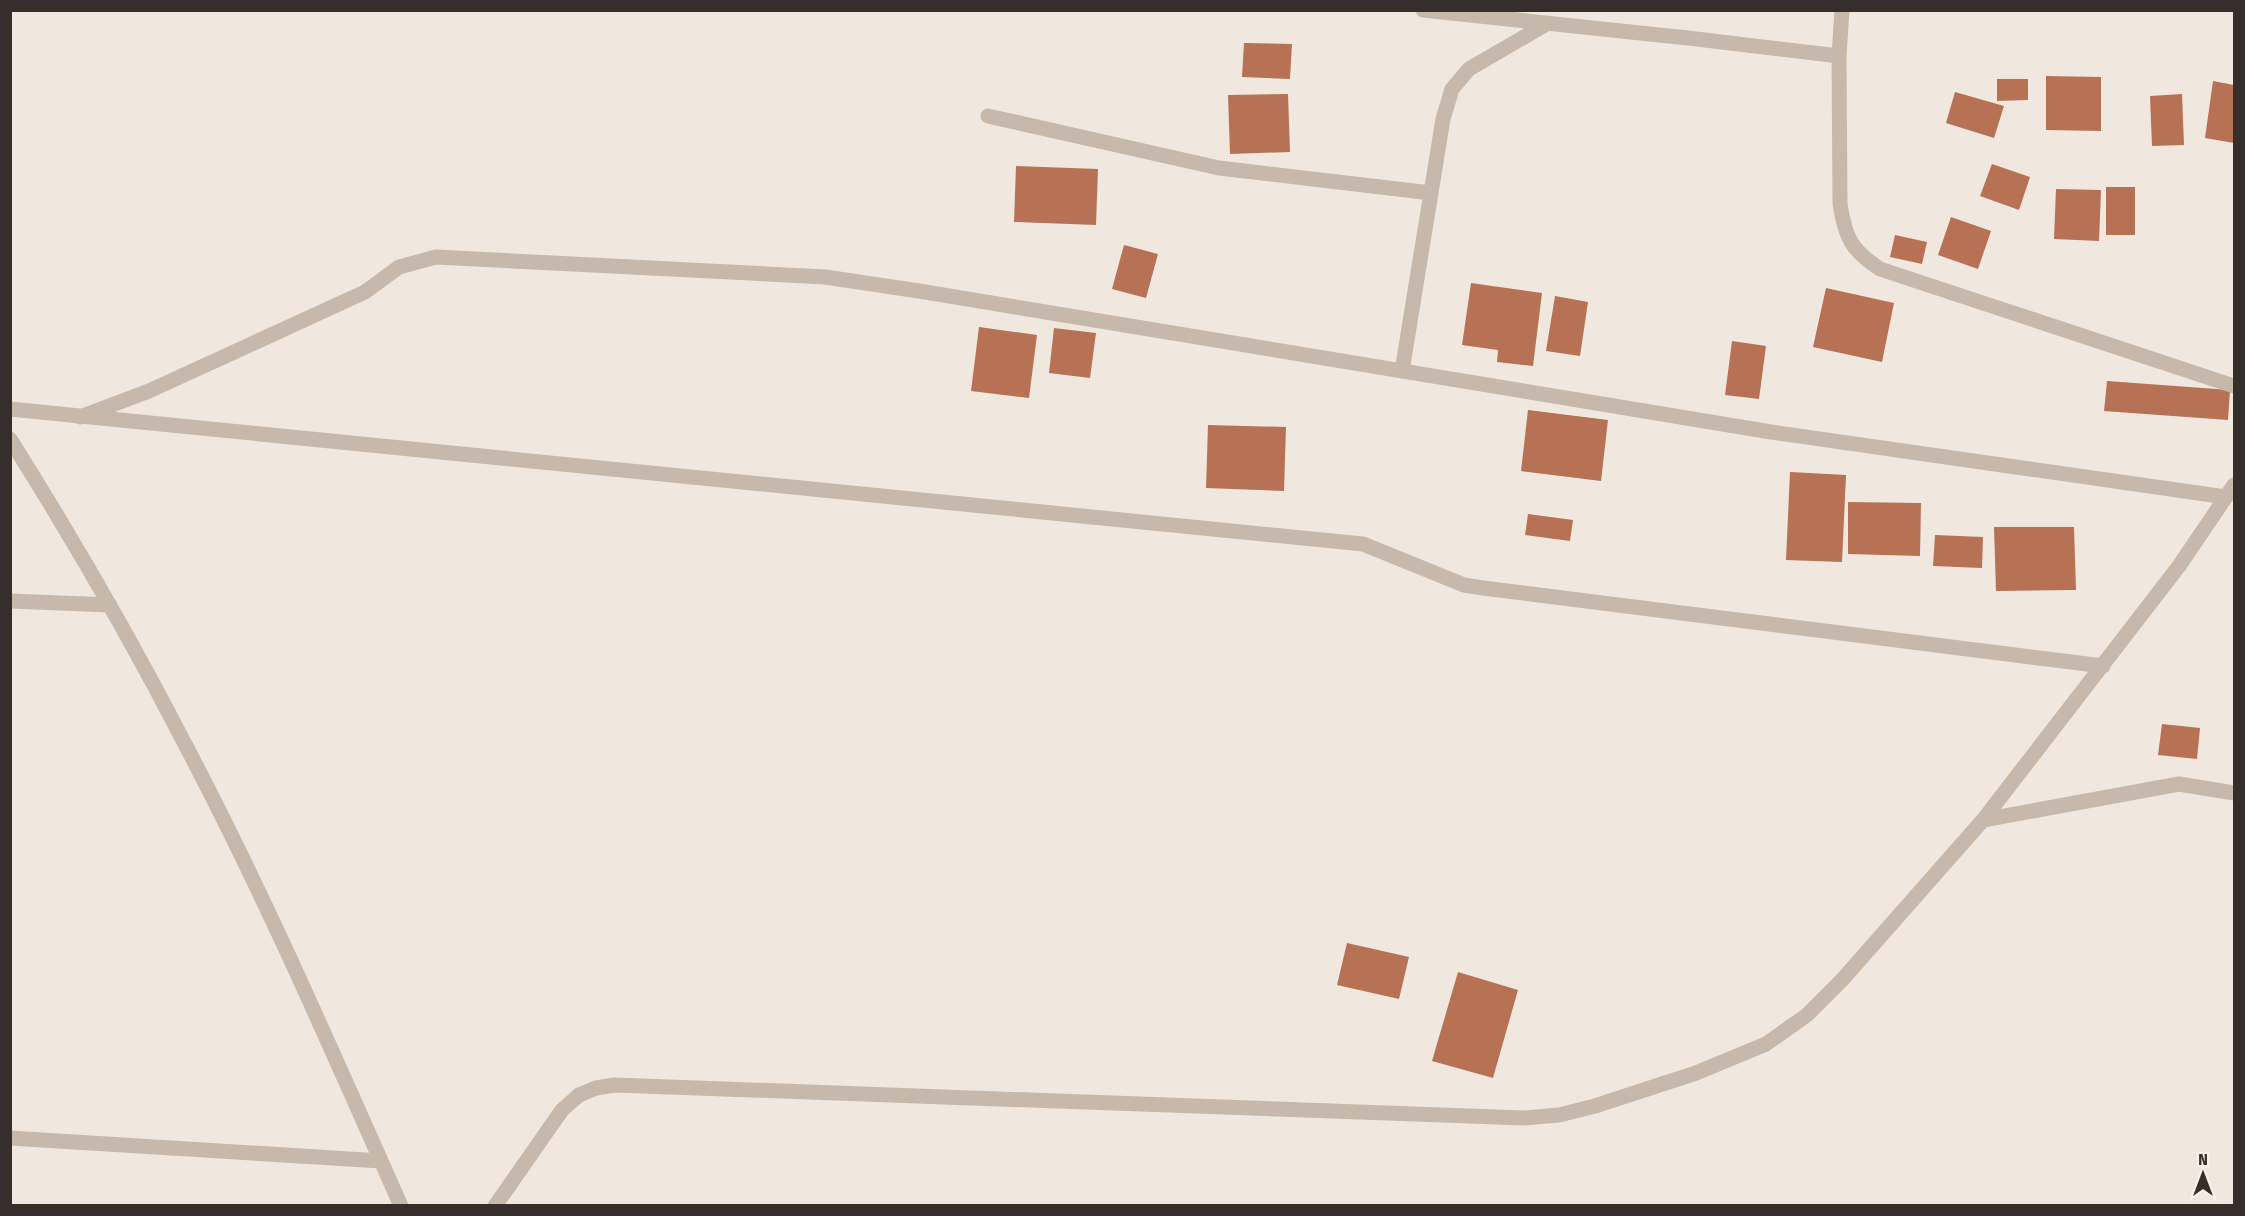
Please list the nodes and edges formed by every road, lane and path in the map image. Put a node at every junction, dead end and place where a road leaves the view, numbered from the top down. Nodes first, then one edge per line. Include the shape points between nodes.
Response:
1 (1423, 10) edge
2 (1842, 10) edge
3 (1548, 23) junction
4 (1839, 56) junction
5 (988, 116) dead end
6 (1431, 193) junction
7 (1402, 370) junction
8 (2235, 386) edge
9 (10, 409) edge
10 (80, 417) junction
11 (10, 439) edge
12 (2230, 491) edge
13 (10, 601) edge
14 (110, 605) junction
15 (2103, 666) junction
16 (2235, 793) edge
17 (1983, 820) junction
18 (10, 1138) edge
19 (381, 1161) junction
20 (401, 1206) edge
21 (495, 1206) edge

1 - 3 street
2 - 4 street
3 - 4 street
3 - 6 street via 1469,69 1452,89
4 - 8 street via 1839,204 1847,236 1863,257 1880,268
5 - 6 street via 1219,168
6 - 7 street
7 - 10 street via 825,277 436,257 399,267 365,292 149,391
7 - 12 street via 1771,432
9 - 10 street
10 - 15 street via 1363,544 1464,585
11 - 14 street
12 - 15 street
13 - 14 street
14 - 19 street via 187,747 267,910
15 - 17 street
16 - 17 street via 2179,784
17 - 21 street via 1807,1015 1766,1044 1696,1073 1595,1106 1524,1118 615,1085 579,1095 562,1110
18 - 19 street
19 - 20 street

